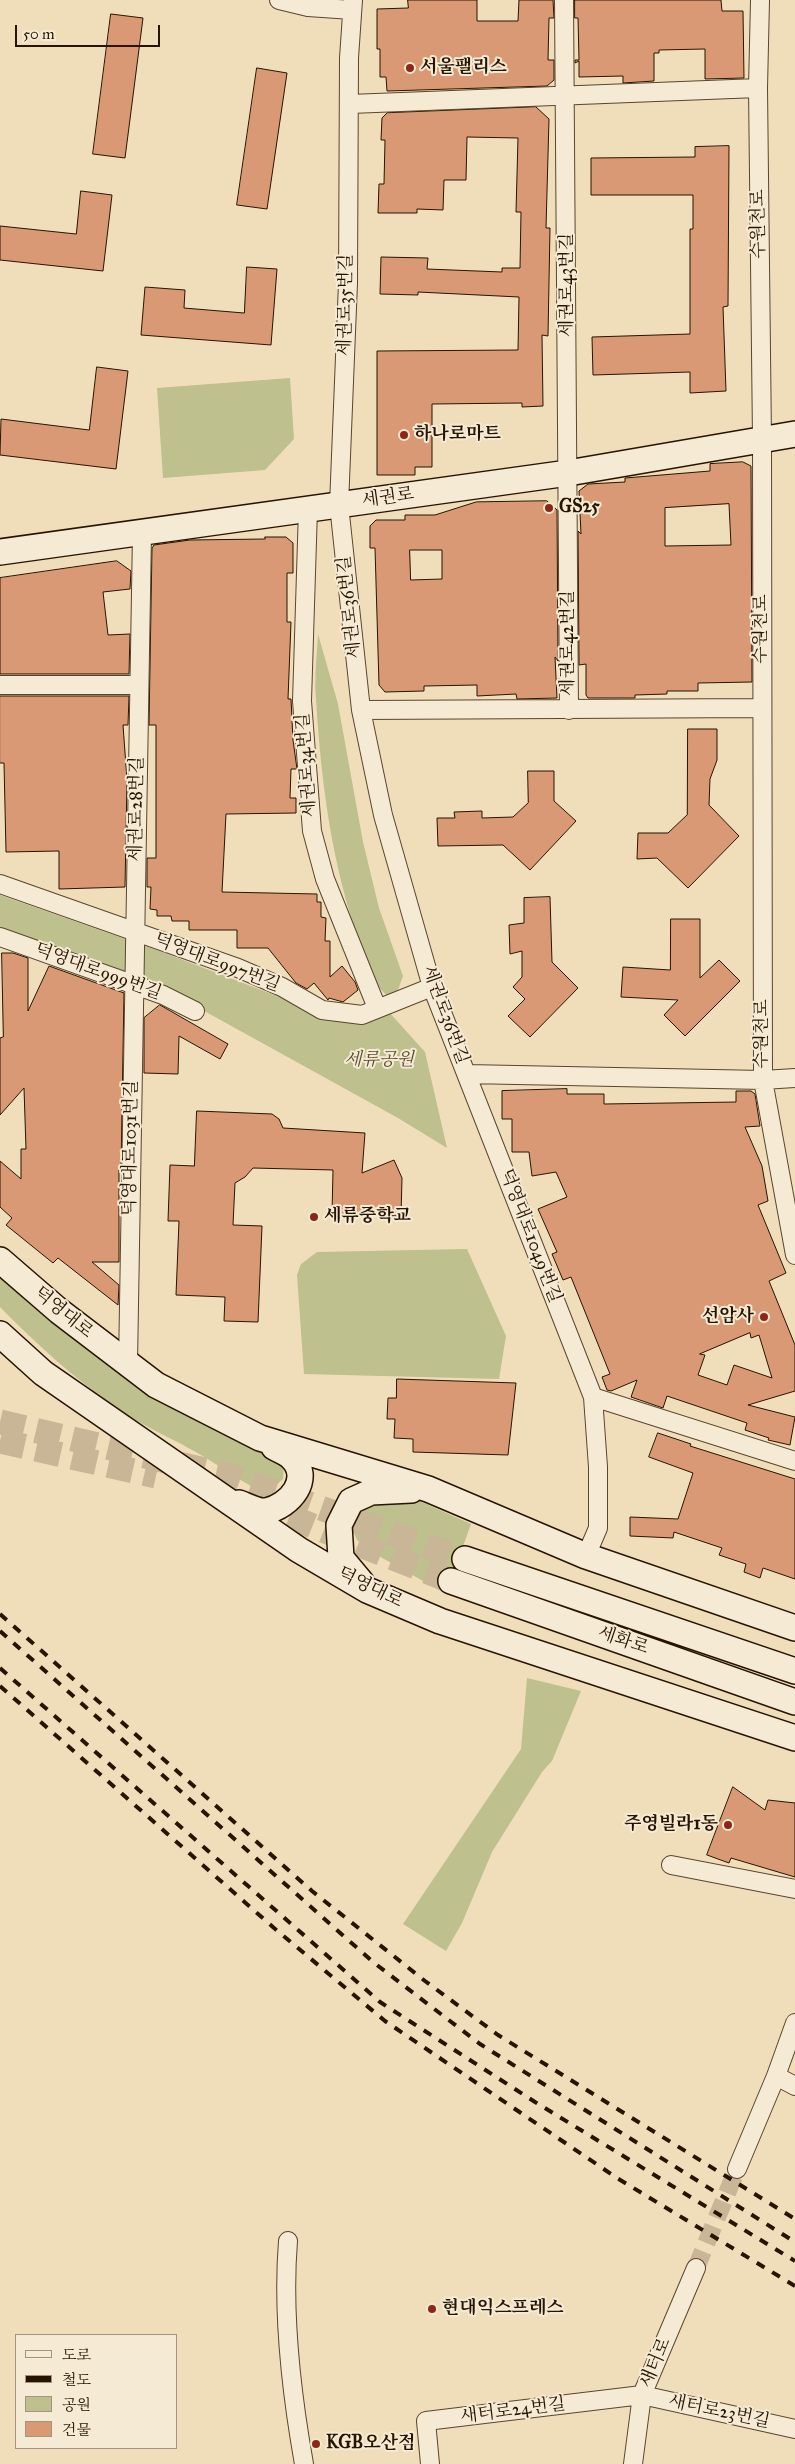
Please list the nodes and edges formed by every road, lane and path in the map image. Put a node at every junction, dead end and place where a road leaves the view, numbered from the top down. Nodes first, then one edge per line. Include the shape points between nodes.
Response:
1 (279, 0) edge
2 (564, 0) edge
3 (760, 0) edge
4 (331, 4) edge
5 (353, 5) edge
6 (758, 88) junction
7 (566, 96) junction
8 (350, 104) junction
9 (777, 436) edge
10 (568, 473) junction
11 (339, 505) junction
12 (308, 510) junction
13 (142, 534) junction
14 (0, 552) edge
15 (0, 685) edge
16 (139, 685) junction
17 (762, 708) junction
18 (361, 710) junction
19 (569, 710) junction
20 (0, 884) edge
21 (136, 933) junction
22 (0, 937) edge
23 (134, 985) junction
24 (432, 987) junction
25 (377, 1008) junction
26 (195, 1011) dead end
27 (466, 1074) junction
28 (779, 1079) edge
29 (795, 1254) edge
30 (0, 1260) edge
31 (0, 1334) edge
32 (128, 1364) junction
33 (593, 1397) junction
34 (260, 1438) junction
35 (795, 1461) edge
36 (428, 1489) junction
37 (223, 1498) junction
38 (586, 1556) junction
39 (465, 1559) tunnel mouth
40 (451, 1581) tunnel mouth
41 (367, 1590) junction
42 (795, 1628) edge
43 (795, 1671) edge
44 (795, 1702) edge
45 (795, 1738) edge
46 (671, 1865) dead end
47 (795, 1889) edge
48 (795, 2022) edge
49 (776, 2076) junction
50 (795, 2086) edge
51 (737, 2169) tunnel mouth
52 (288, 2241) dead end
53 (696, 2268) tunnel mouth
54 (642, 2395) junction
55 (795, 2429) edge
56 (304, 2464) edge
57 (430, 2464) edge
58 (633, 2464) edge

1 - 4 street via 308,7
2 - 7 street, 세권로43번길
3 - 6 street, 수원천로
4 - 5 street
5 - 8 street, 세권로35번길
6 - 7 street
6 - 9 street, 수원천로
7 - 8 street
7 - 10 street, 세권로43번길
8 - 11 street, 세권로35번길 via 348,283
9 - 10 main road, 세권로
9 - 17 street, 수원천로
10 - 11 main road, 세권로
10 - 19 street, 세권로42번길
11 - 12 main road, 세권로
11 - 18 street, 세권로36번길
12 - 13 main road, 세권로
12 - 25 street, 세권로34번길 via 302,701 312,830 325,879
13 - 14 main road, 세권로
13 - 16 street, 세권로28번길
15 - 16 street
16 - 21 street, 세권로28번길
17 - 19 street, 세권로42번길
17 - 28 street, 수원천로
18 - 19 street
18 - 24 street, 세권로36번길 via 383,815
20 - 21 street, 덕영대로997번길
21 - 23 street, 덕영대로1031번길
21 - 25 street, 덕영대로997번길 via 238,968 282,987 322,1010 362,1015
22 - 23 street, 덕영대로999번길
23 - 26 street, 덕영대로999번길
23 - 32 street, 덕영대로1031번길
24 - 25 street, 덕영대로997번길
24 - 27 street, 세권로36번길
27 - 28 street, 세권로36번길
27 - 33 street, 덕영대로1049번길
28 - 29 street, 수원천로
30 - 32 main road, 덕영대로
31 - 37 main road, 덕영대로 via 43,1373
32 - 34 main road, 덕영대로 via 156,1385
33 - 35 street
33 - 38 street, 덕영대로1049번길 via 598,1528
34 - 36 main road, 덕영대로
34 - 37 main road via 292,1457 299,1470 299,1484 294,1495 285,1504 264,1512
36 - 38 main road, 덕영대로
36 - 41 main road via 371,1492 351,1501 339,1525 341,1558
37 - 41 main road, 덕영대로 via 299,1550
38 - 42 main road, 덕영대로
39 - 43 main road, 세화로
40 - 44 main road, 세화로
41 - 45 main road, 덕영대로 via 440,1621
46 - 47 street
48 - 49 street
49 - 50 street
49 - 51 street
52 - 56 street via 284,2285 294,2412
53 - 54 street, 새터로
54 - 55 street, 새터로23번길
54 - 57 street, 새터로24번길 via 426,2422
54 - 58 street, 새터로

